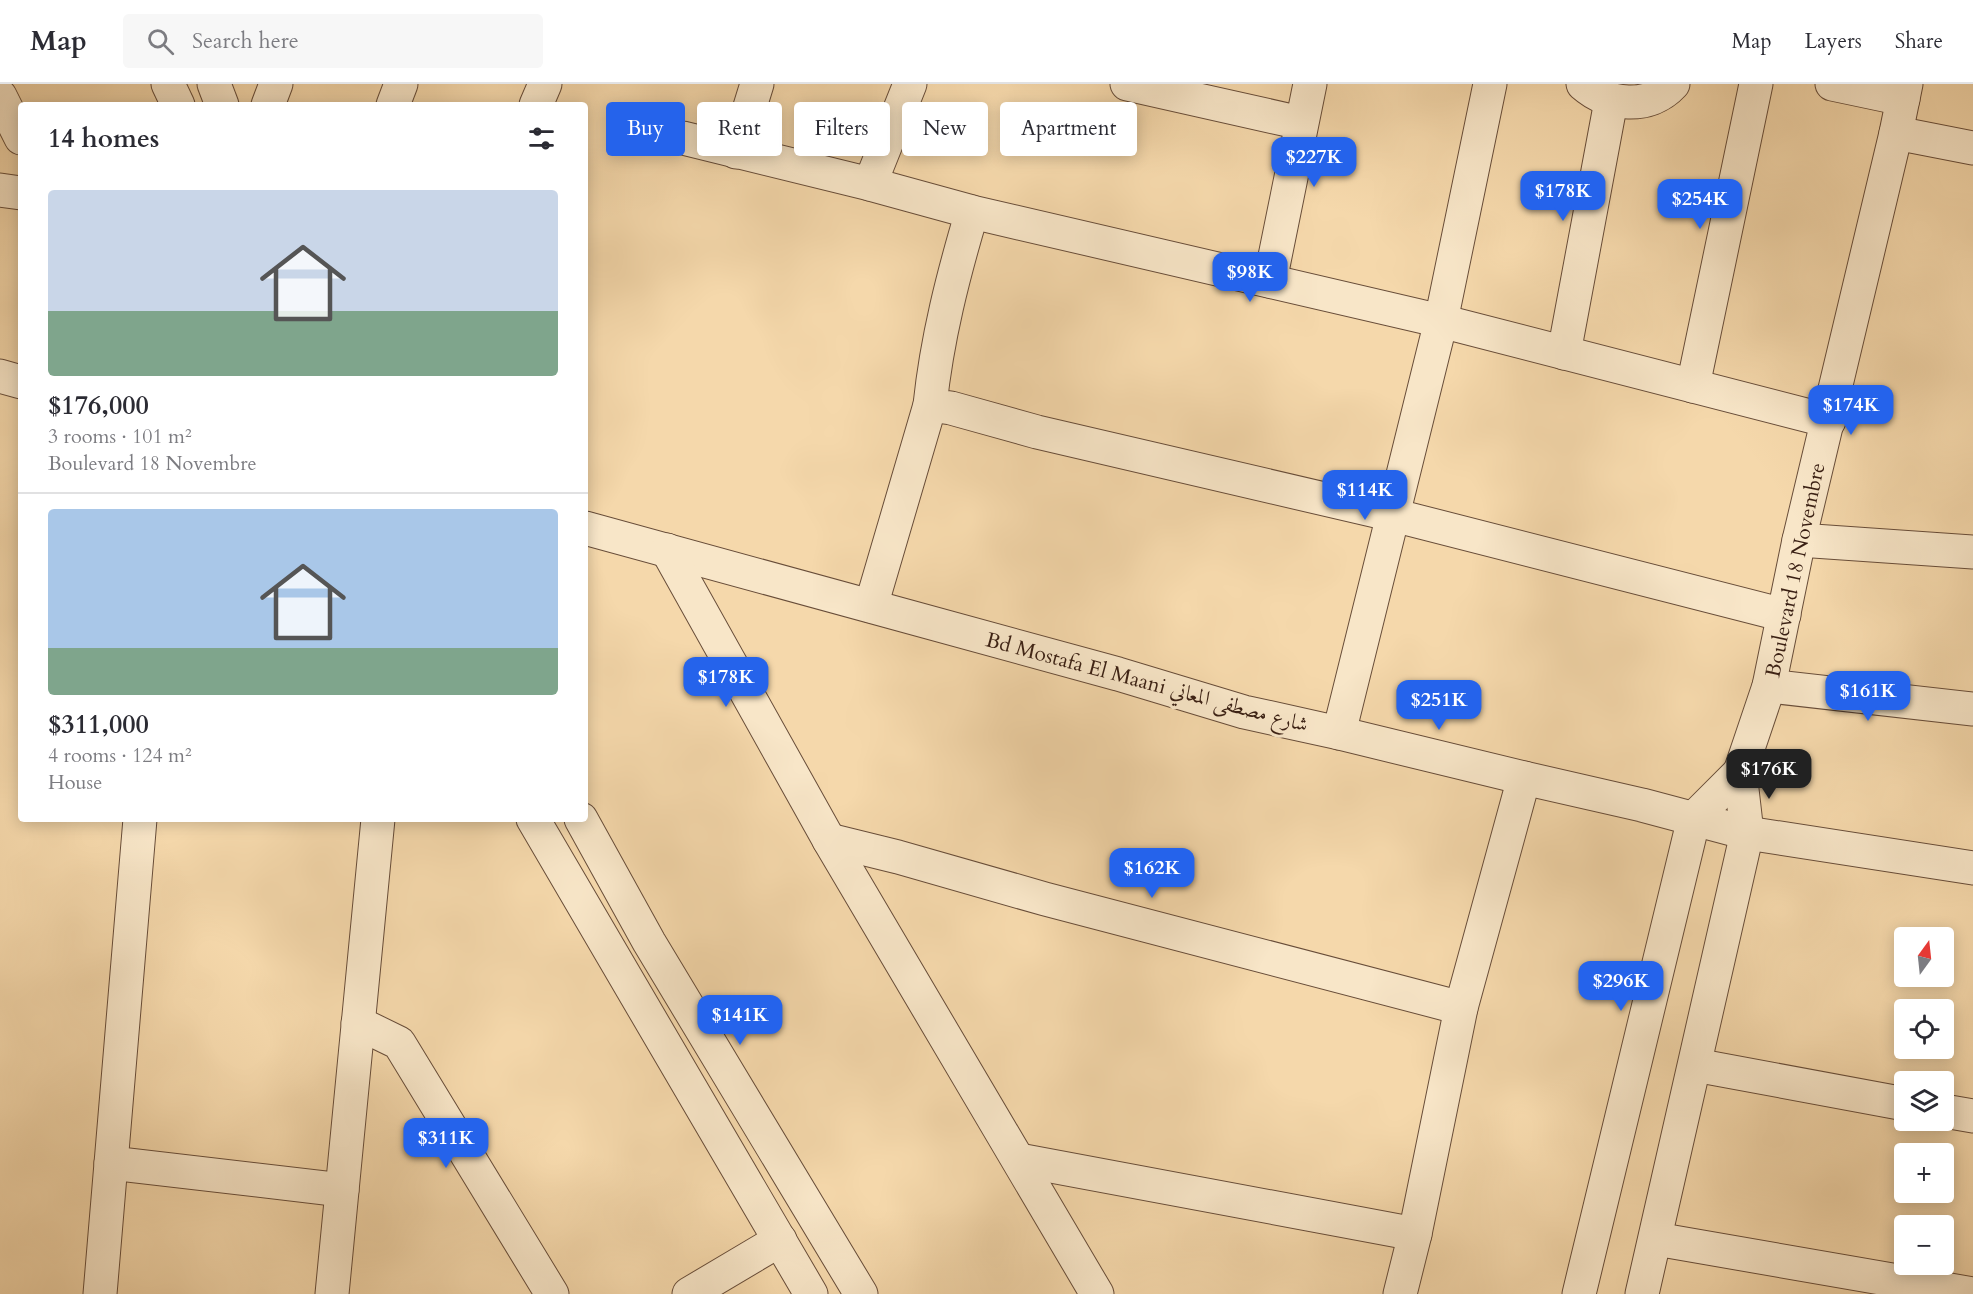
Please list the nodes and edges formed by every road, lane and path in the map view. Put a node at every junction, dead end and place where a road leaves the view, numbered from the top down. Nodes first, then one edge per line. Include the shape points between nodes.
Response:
1 (168, 84) edge
2 (214, 84) edge
3 (234, 84) edge
4 (276, 84) edge
5 (401, 84) edge
6 (545, 84) edge
7 (757, 84) edge
8 (910, 84) edge
9 (1127, 84) edge
10 (1310, 84) edge
11 (1490, 84) edge
12 (1583, 84) edge
13 (1673, 84) edge
14 (1756, 84) edge
15 (1832, 84) edge
16 (1904, 92) edge
17 (0, 96) edge
18 (1611, 101) junction
19 (177, 102) edge
20 (221, 102) edge
21 (228, 102) edge
22 (269, 102) edge
23 (394, 102) edge
24 (537, 102) edge
25 (751, 102) edge
26 (1301, 123) junction
27 (18, 132) edge
28 (1896, 133) junction
29 (1973, 148) edge
30 (753, 156) edge
31 (870, 184) junction
32 (0, 190) edge
33 (18, 193) edge
34 (972, 212) junction
35 (1270, 281) junction
36 (1441, 321) junction
37 (1564, 353) junction
38 (0, 376) edge
39 (18, 381) edge
40 (1693, 386) junction
41 (930, 405) junction
42 (1829, 421) junction
43 (1393, 515) junction
44 (588, 529) edge
45 (1799, 540) junction
46 (667, 550) junction
47 (1973, 552) edge
48 (871, 606) junction
49 (1784, 615) junction
50 (1769, 686) junction
51 (1973, 709) edge
52 (1339, 732) junction
53 (1740, 772) junction
54 (1524, 778) junction
55 (1694, 818) junction
56 (140, 822) edge
57 (378, 822) edge
58 (535, 822) edge
59 (584, 822) edge
60 (1747, 833) junction
61 (829, 840) junction
62 (1973, 868) edge
63 (1461, 1008) junction
64 (358, 1023) junction
65 (1695, 1065) junction
66 (1894, 1102) edge
67 (1954, 1113) edge
68 (1973, 1116) edge
69 (1019, 1160) junction
70 (111, 1163) junction
71 (342, 1190) junction
72 (1415, 1234) junction
73 (1656, 1239) junction
74 (780, 1240) junction
75 (551, 1293) edge
76 (100, 1294) edge
77 (332, 1294) edge
78 (689, 1294) edge
79 (812, 1294) edge
80 (861, 1294) edge
81 (1097, 1294) edge
82 (1400, 1294) edge
83 (1579, 1294) edge
84 (1642, 1294) edge
85 (1973, 1294) edge

1 - 19 street
2 - 20 street
3 - 21 street
4 - 22 street
5 - 23 street
6 - 24 street
7 - 25 street
8 - 31 street
9 - 26 street
10 - 26 street
11 - 36 street
12 - 18 street
13 - 18 street via 1651,98 1632,103
14 - 40 street
15 - 16 street
16 - 28 street, Boulevard 18 Novembre
17 - 27 street
18 - 37 street
26 - 35 street
28 - 29 street
28 - 42 street, Boulevard 18 Novembre
30 - 31 street
31 - 34 street
32 - 33 street
34 - 35 street
34 - 41 street via 948,294
35 - 36 street
36 - 37 street
36 - 43 street
37 - 40 street
38 - 39 street
40 - 42 street
41 - 43 street
41 - 48 street
42 - 45 street, Boulevard 18 Novembre
43 - 49 street
43 - 52 street
44 - 46 street, Bd Mostafa El Maani شارع مصطفى المعاني
45 - 47 street
45 - 49 street, Boulevard 18 Novembre
46 - 48 street, Bd Mostafa El Maani شارع مصطفى المعاني
46 - 61 street
48 - 52 street, Bd Mostafa El Maani شارع مصطفى المعاني via 1244,712
49 - 50 street, Boulevard 18 Novembre
50 - 51 street
50 - 53 street, Boulevard 18 Novembre
52 - 54 street, Bd Mostafa El Maani شارع مصطفى المعاني
53 - 55 street
53 - 60 street
54 - 55 street, Bd Mostafa El Maani شارع مصطفى المعاني
54 - 63 street
55 - 60 street, Bd Mostafa El Maani شارع مصطفى المعاني
55 - 83 street
56 - 70 street
57 - 64 street
58 - 74 street
59 - 80 street via 649,942
60 - 62 street
60 - 65 street
61 - 63 street
61 - 69 street
63 - 72 street
64 - 71 street
64 - 75 street via 399,1043
65 - 66 street
65 - 73 street
67 - 68 street
69 - 72 street
69 - 81 street
70 - 71 street
70 - 76 street
71 - 77 street
72 - 82 street
73 - 84 street
73 - 85 street
74 - 78 street
74 - 79 street

